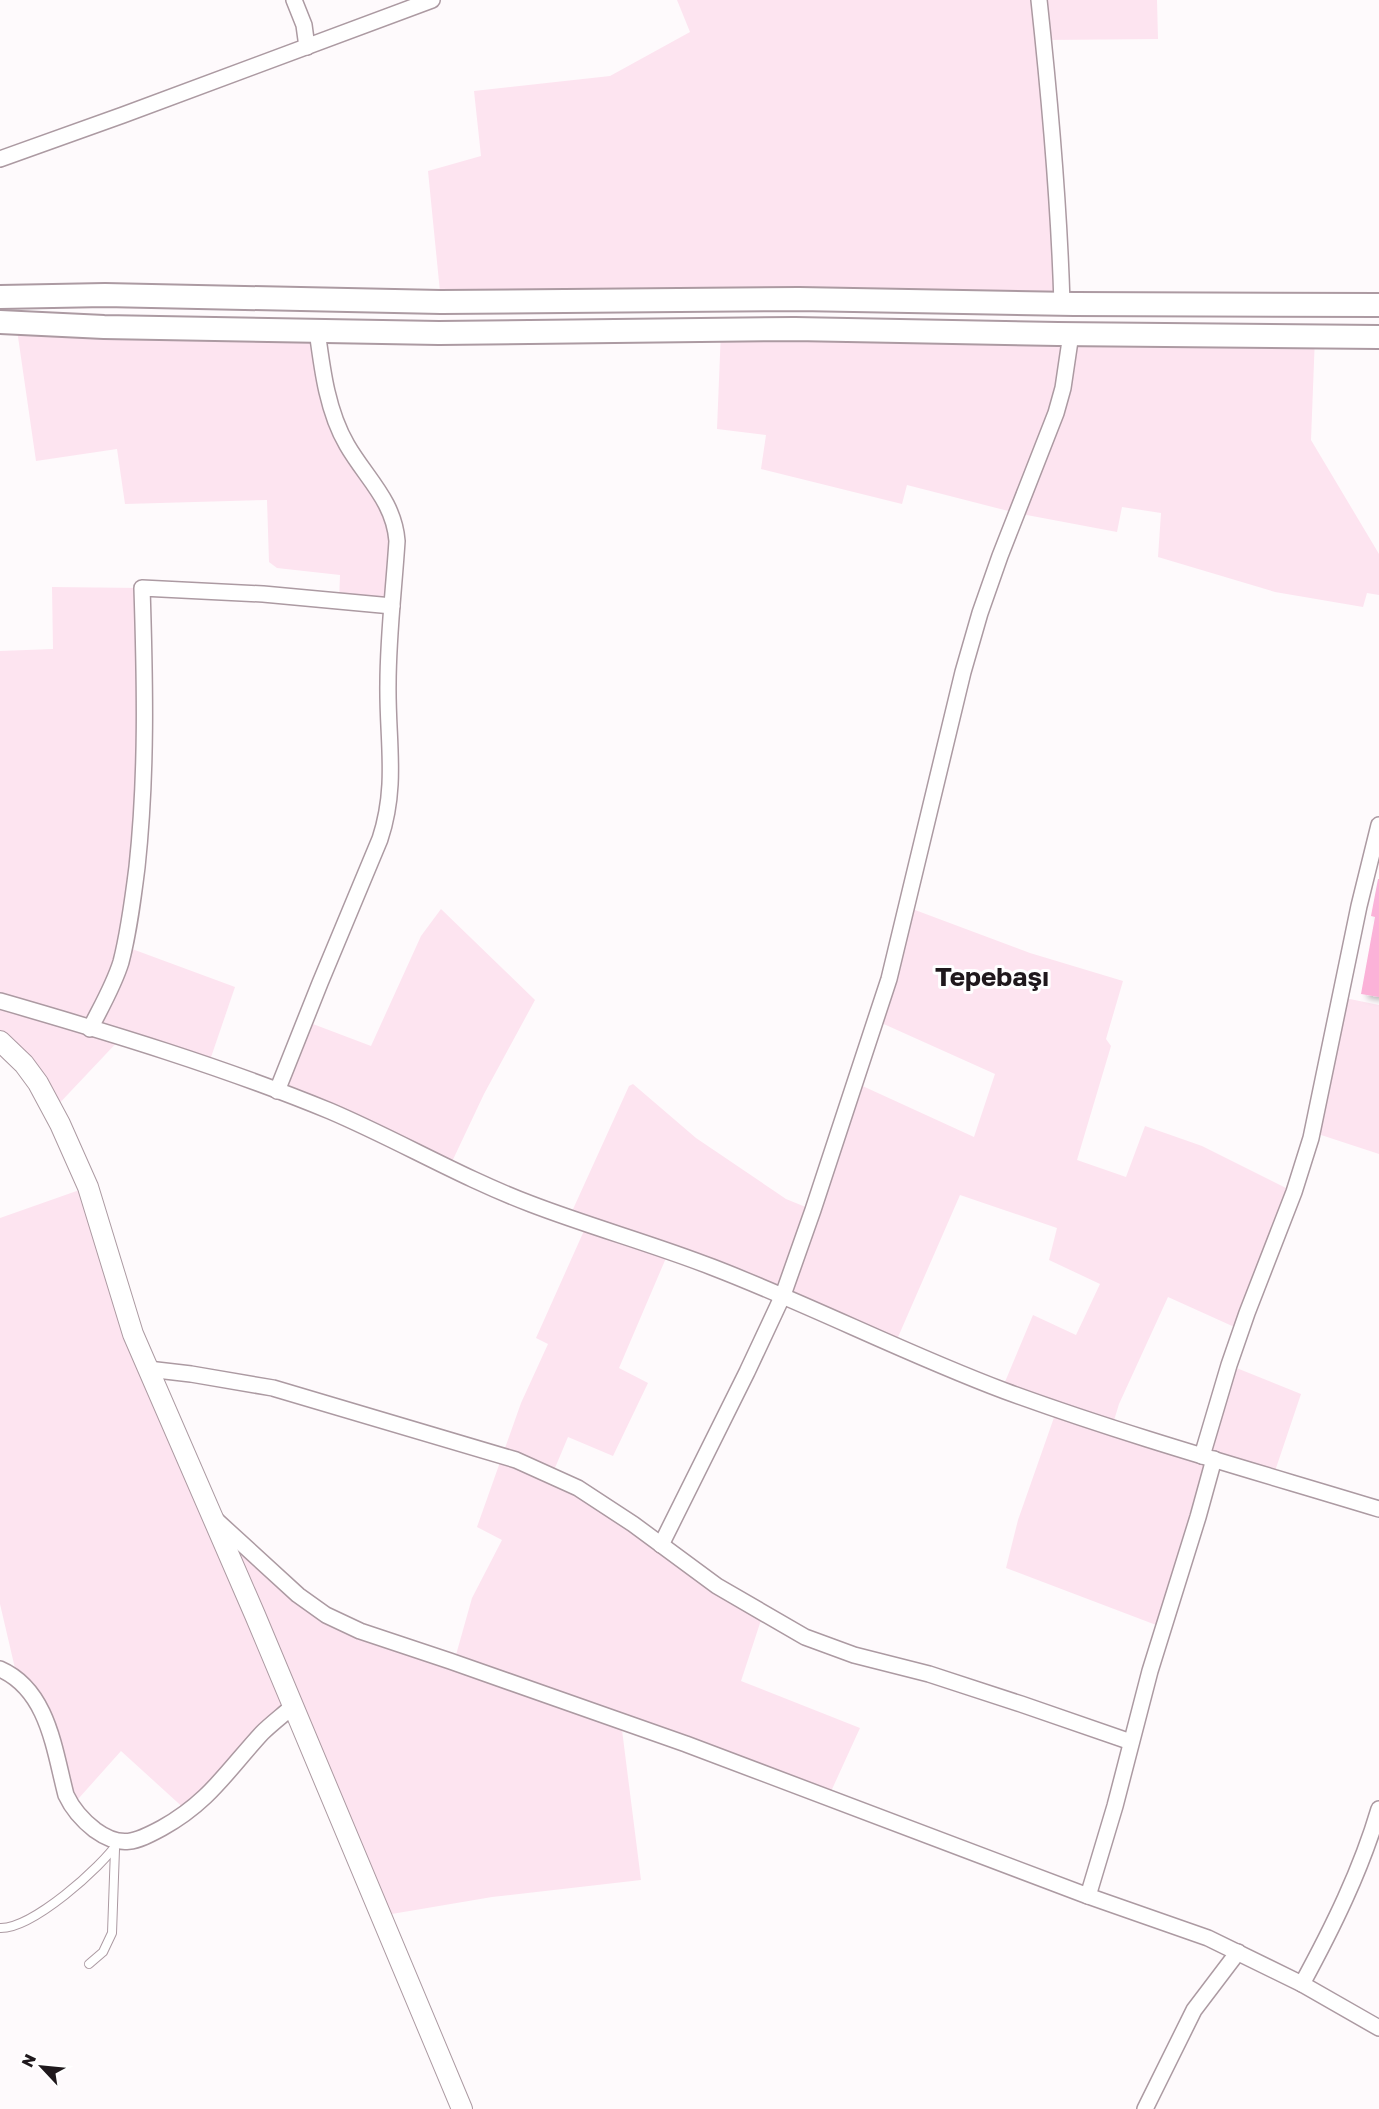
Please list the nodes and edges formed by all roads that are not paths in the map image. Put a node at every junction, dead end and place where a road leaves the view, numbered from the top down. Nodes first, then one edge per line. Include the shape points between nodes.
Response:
1 (294, 0) edge
2 (432, 0) edge
3 (1039, 0) edge
4 (307, 46) junction
5 (0, 159) edge
6 (0, 297) edge
7 (1062, 304) junction
8 (1379, 305) edge
9 (0, 322) edge
10 (317, 330) junction
11 (1071, 334) junction
12 (1379, 337) edge
13 (392, 606) junction
14 (1379, 825) edge
15 (0, 1001) edge
16 (90, 1029) junction
17 (0, 1041) edge
18 (277, 1091) junction
19 (783, 1295) junction
20 (148, 1369) junction
21 (1208, 1457) junction
22 (1379, 1509) edge
23 (211, 1515) junction
24 (662, 1545) junction
25 (0, 1669) edge
26 (293, 1706) junction
27 (1131, 1742) junction
28 (1379, 1809) edge
29 (118, 1844) junction
30 (1088, 1896) junction
31 (0, 1928) edge
32 (1238, 1952) junction
33 (89, 1964) dead end
34 (1302, 1984) junction
35 (1379, 2028) edge
36 (462, 2109) edge
37 (1145, 2109) edge

1 - 4 street
2 - 4 street
3 - 7 street via 1052,126
4 - 5 street
6 - 7 main road via 105,295 441,302 799,299
7 - 8 main road
9 - 10 main road
10 - 11 main road via 463,333 795,329
10 - 13 street via 326,385 339,430 386,501 396,526
11 - 12 main road
11 - 19 street via 1056,413 1000,555 963,672 877,1021
13 - 16 street via 142,588 145,750 136,875 120,963
13 - 18 street via 388,686 391,792 387,820
14 - 21 street via 1305,1160 1247,1313
15 - 16 street
16 - 18 street
17 - 20 street via 38,1083 60,1124 88,1187 119,1293
18 - 19 street via 370,1129 531,1205
19 - 21 street via 1002,1389
19 - 24 street
20 - 23 street
20 - 24 street via 273,1388 503,1456 578,1488
21 - 22 street
21 - 27 street
23 - 26 street
23 - 30 street via 298,1595 326,1615 360,1631 686,1744
24 - 27 street via 717,1586 805,1637
25 - 29 street via 24,1683 43,1713 71,1807 91,1827
26 - 29 street via 196,1807 137,1841
26 - 36 street
27 - 30 street
28 - 34 street via 1344,1904
29 - 31 lane via 99,1866 41,1912 16,1926
29 - 33 lane via 112,1933 103,1952
30 - 32 street via 1164,1921
32 - 34 street
32 - 37 street via 1194,2010
34 - 35 street

